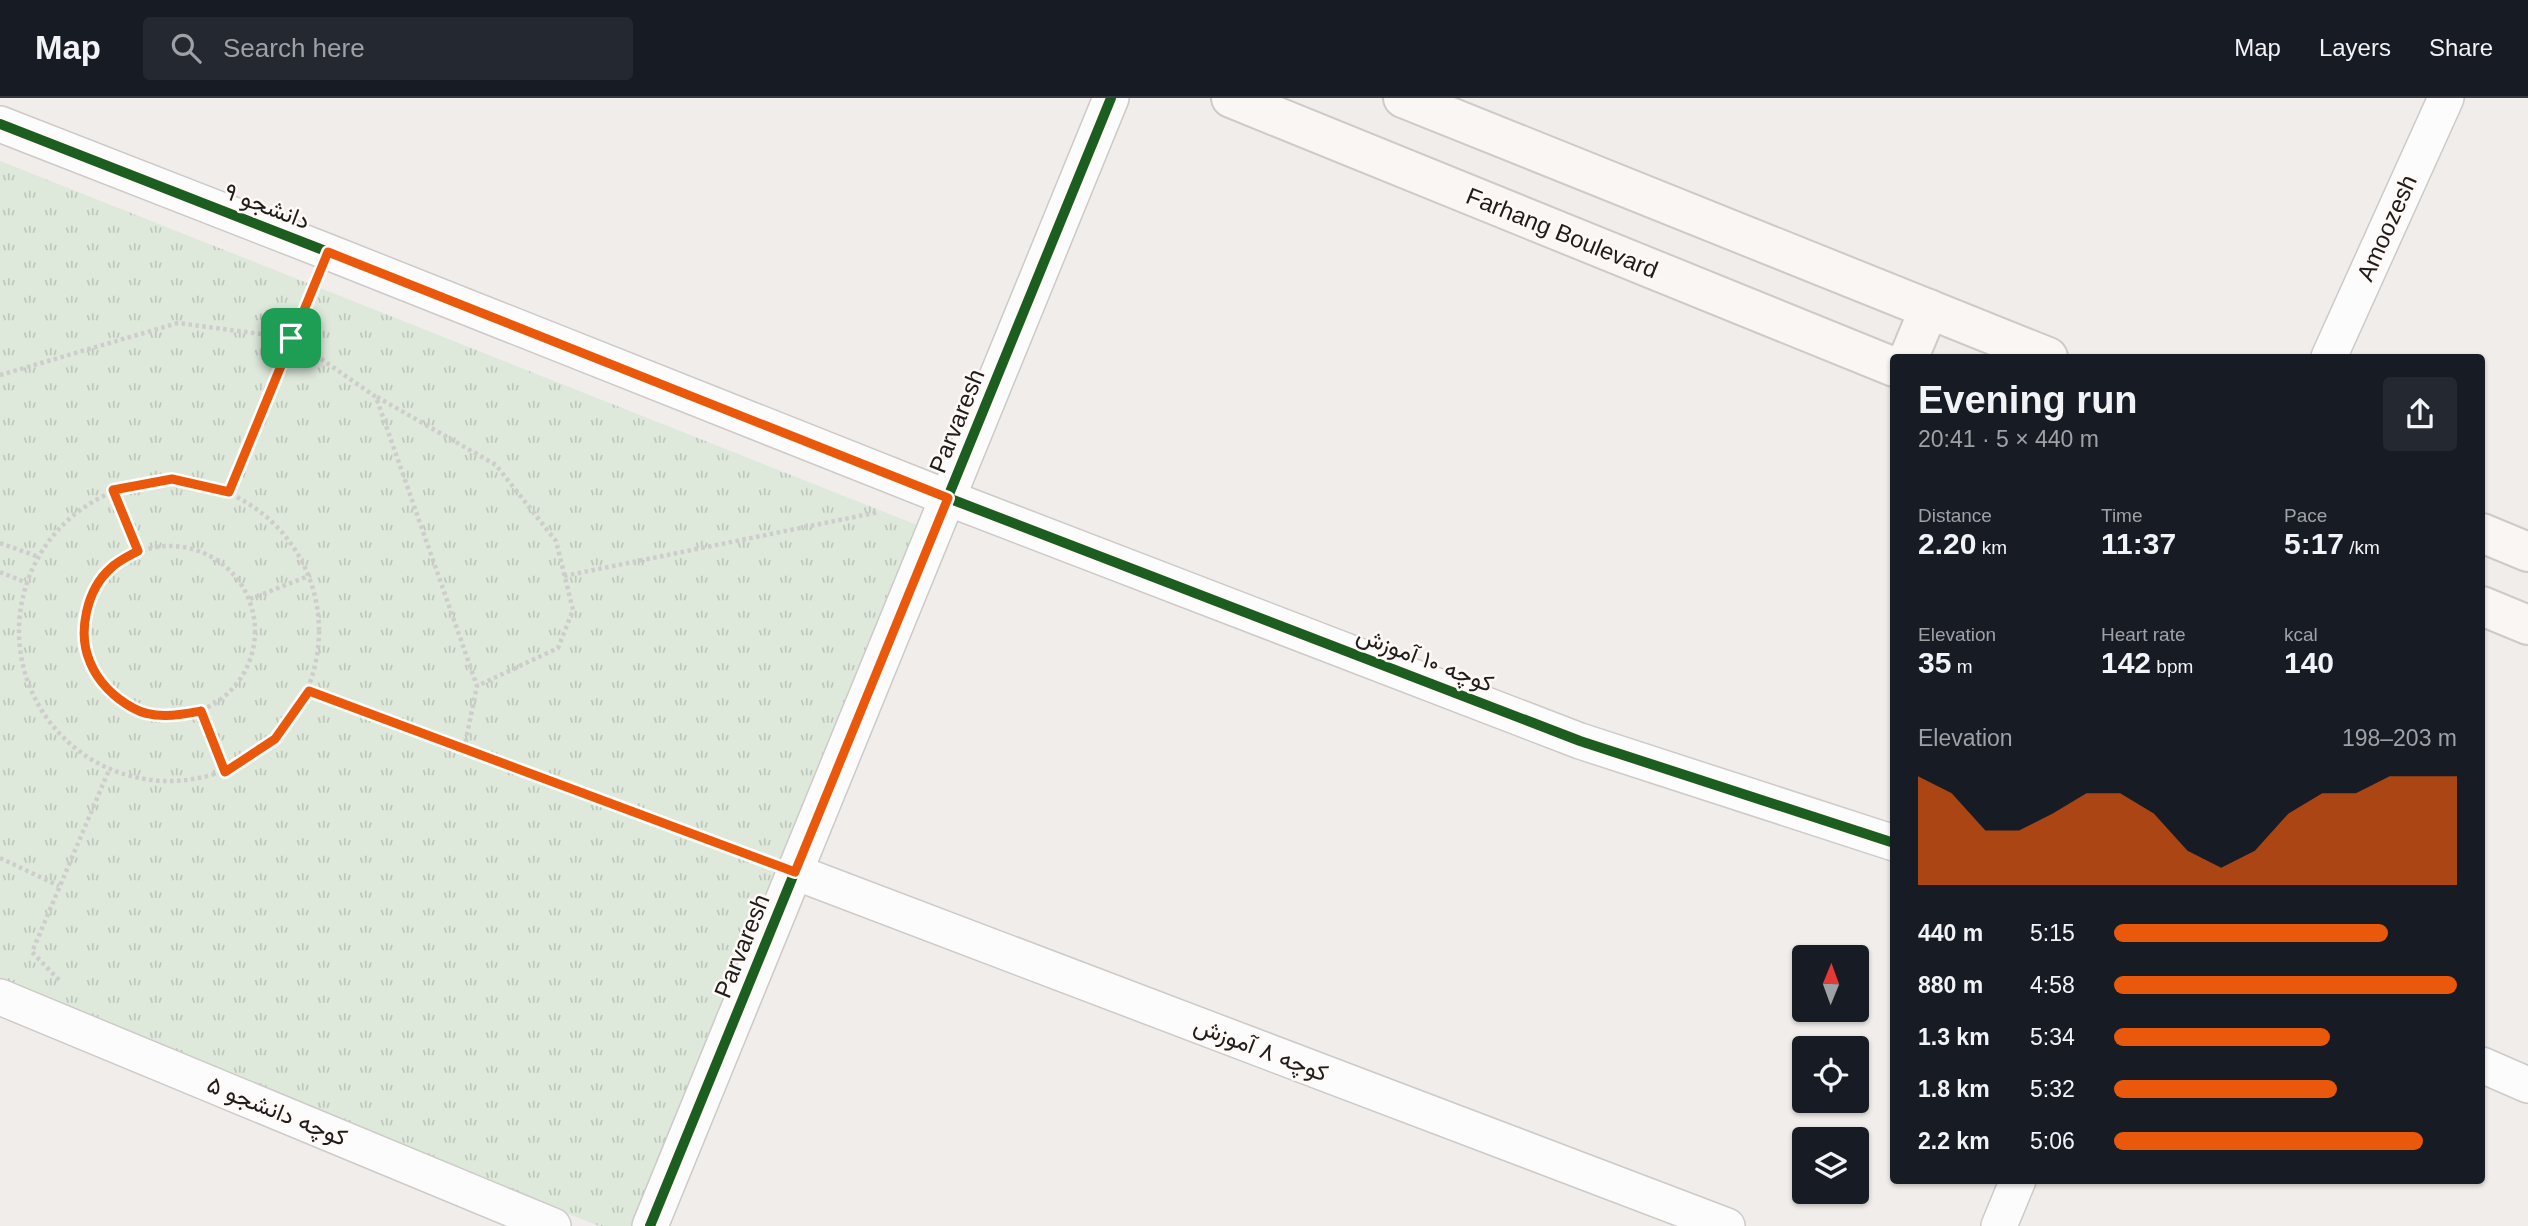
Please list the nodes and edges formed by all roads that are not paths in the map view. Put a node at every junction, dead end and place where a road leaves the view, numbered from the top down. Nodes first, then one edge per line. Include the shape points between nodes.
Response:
1 (1111, 98) edge
2 (1231, 98) edge
3 (1403, 98) edge
4 (2446, 98) edge
5 (0, 124) edge
6 (1929, 309) junction
7 (1910, 354) edge
8 (2041, 354) edge
9 (2330, 354) edge
10 (1890, 365) edge
11 (948, 498) junction
12 (2485, 534) edge
13 (2528, 552) edge
14 (2485, 607) edge
15 (2528, 625) edge
16 (1890, 842) edge
17 (795, 872) junction
18 (0, 997) edge
19 (2485, 1067) edge
20 (2528, 1085) edge
21 (2016, 1184) edge
22 (553, 1226) edge
23 (650, 1226) edge
24 (1727, 1226) edge
25 (1999, 1226) edge

1 - 11 street, Parvaresh
2 - 10 street, Farhang Boulevard
3 - 6 street
4 - 9 street, Amoozesh
5 - 11 street, دانشجو ۹
6 - 7 street
6 - 8 street
11 - 16 street, کوچه ۱۰ آموزش via 1580,741
11 - 17 street, Parvaresh
12 - 13 street
14 - 15 street
17 - 23 street, Parvaresh
17 - 24 street, کوچه ۸ آموزش
18 - 22 street, کوچه دانشجو ۵
19 - 20 street
21 - 25 street

